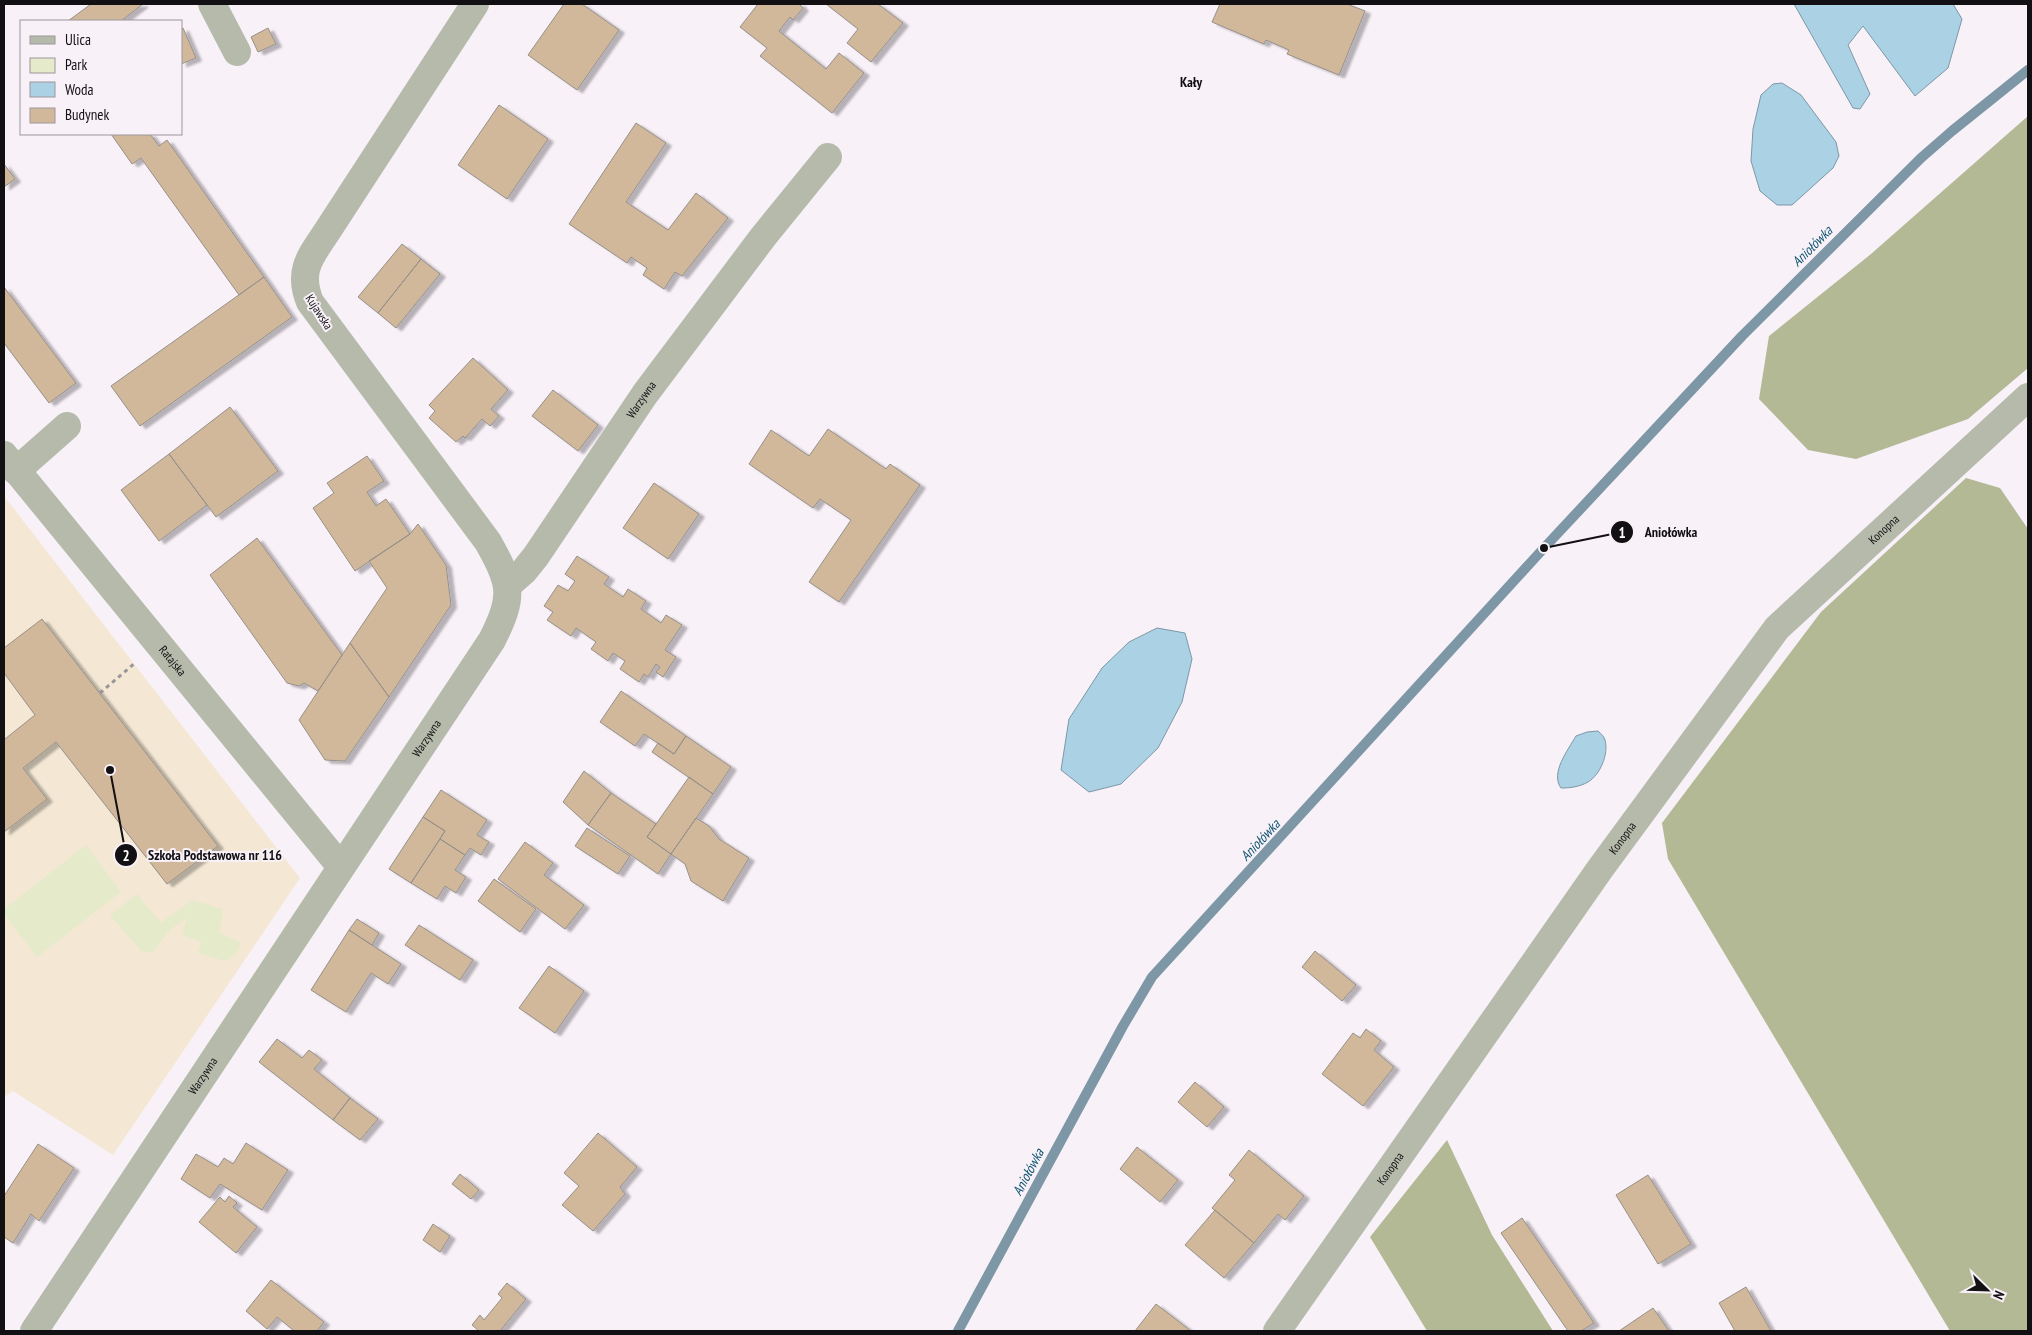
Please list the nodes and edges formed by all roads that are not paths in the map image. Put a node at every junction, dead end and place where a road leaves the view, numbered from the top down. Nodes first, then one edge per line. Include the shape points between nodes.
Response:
1 (212, 4) edge
2 (475, 4) edge
3 (237, 52) dead end
4 (828, 157) dead end
5 (2028, 396) edge
6 (67, 426) dead end
7 (10, 463) edge
8 (508, 585) junction
9 (341, 868) junction
10 (34, 1331) edge
11 (1277, 1331) edge

1 - 3 street
2 - 8 street, Kujawska via 328,230 304,274 310,302 488,542
4 - 8 street, Warzywna via 763,237 645,394 536,556
5 - 11 street, Konopna via 1777,628 1600,869
6 - 7 street
7 - 9 street, Ratajska
8 - 9 street, Warzywna via 507,604 492,640
9 - 10 street, Warzywna

